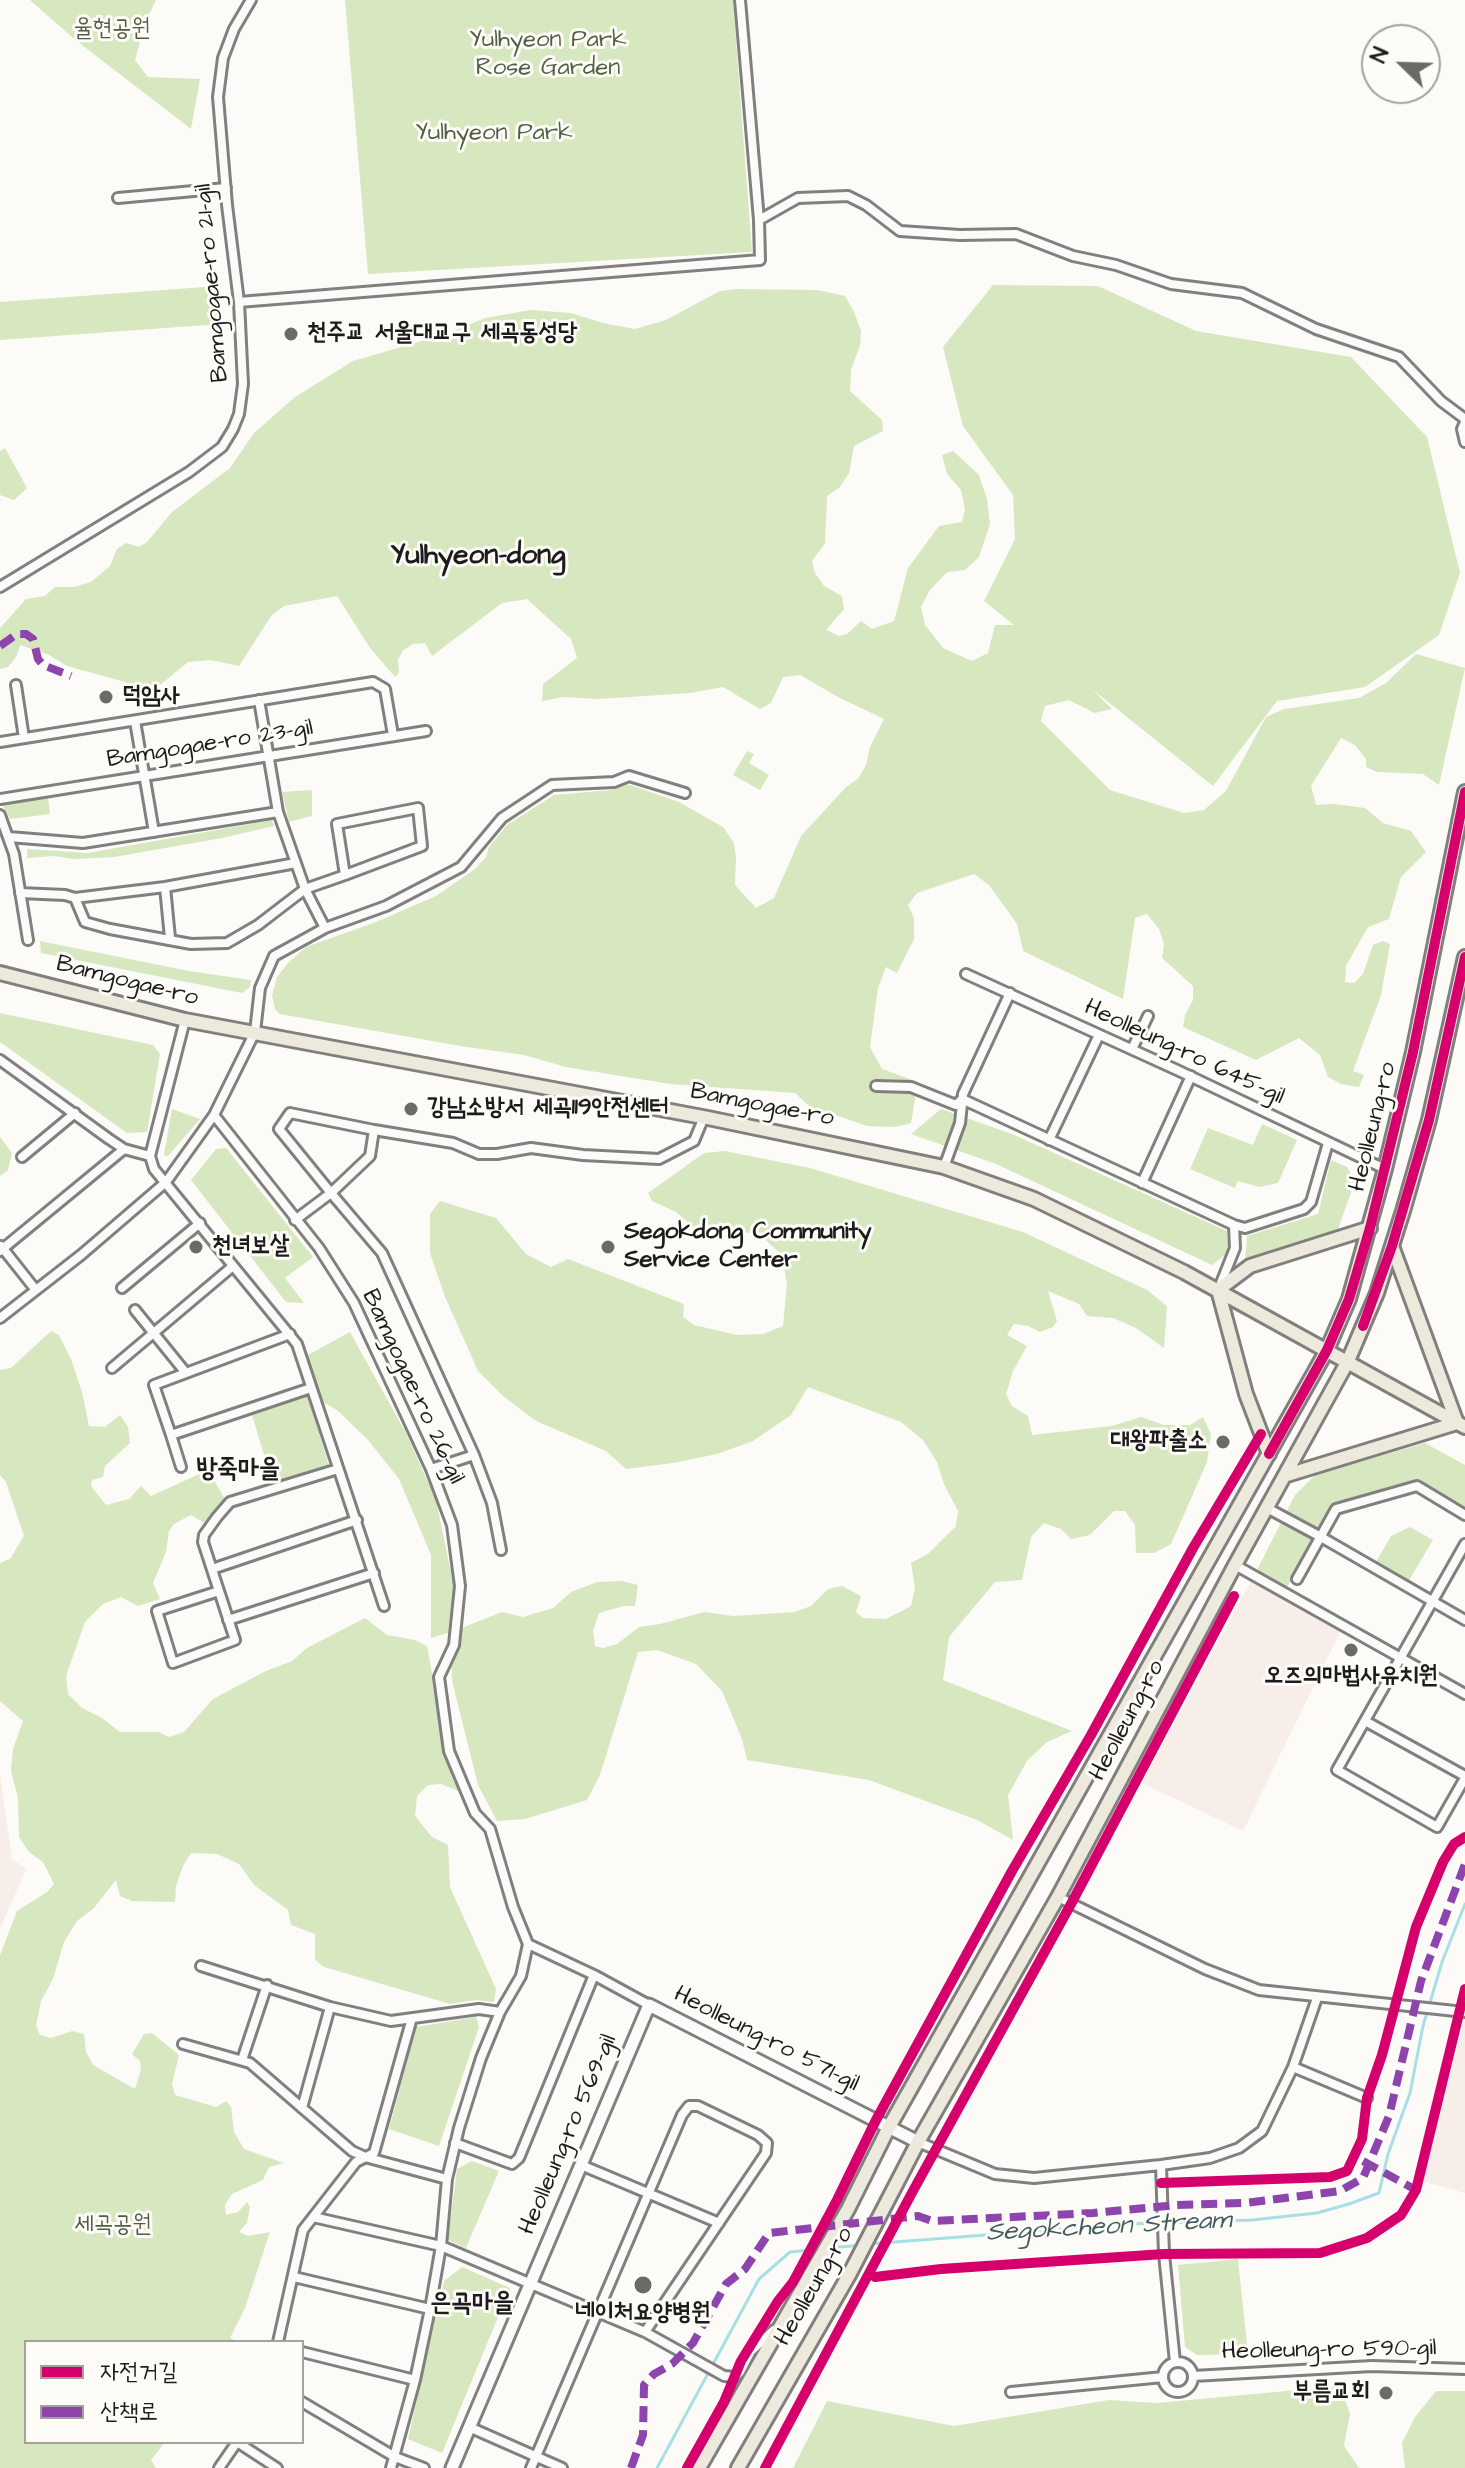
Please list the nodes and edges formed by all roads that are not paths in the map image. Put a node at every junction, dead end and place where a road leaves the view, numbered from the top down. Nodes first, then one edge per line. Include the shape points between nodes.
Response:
1 (251, 0) edge
2 (740, 0) edge
3 (226, 188) junction
4 (118, 198) dead end
5 (759, 220) junction
6 (239, 302) junction
7 (1465, 420) edge
8 (1465, 442) edge
9 (0, 587) edge
10 (16, 685) dead end
11 (259, 700) junction
12 (135, 721) junction
13 (426, 731) dead end
14 (393, 735) junction
15 (24, 738) junction
16 (0, 742) edge
17 (269, 756) junction
18 (145, 776) junction
19 (1465, 792) edge
20 (685, 793) dead end
21 (0, 799) edge
22 (278, 812) junction
23 (0, 815) edge
24 (154, 832) junction
25 (9, 837) junction
26 (296, 863) junction
27 (345, 875) junction
28 (165, 887) junction
29 (305, 889) junction
30 (20, 893) junction
31 (75, 898) junction
32 (325, 928) junction
33 (170, 938) junction
34 (28, 940) dead end
35 (1465, 957) edge
36 (0, 973) edge
37 (966, 974) dead end
38 (1010, 993) junction
39 (1148, 1016) dead end
40 (185, 1020) junction
41 (255, 1032) junction
42 (1099, 1035) junction
43 (1132, 1049) junction
44 (0, 1060) edge
45 (1191, 1076) junction
46 (876, 1086) dead end
47 (962, 1099) junction
48 (75, 1113) junction
49 (214, 1115) junction
50 (704, 1117) junction
51 (374, 1130) junction
52 (1049, 1140) junction
53 (1328, 1143) junction
54 (124, 1149) junction
55 (150, 1156) junction
56 (22, 1157) dead end
57 (944, 1167) junction
58 (1385, 1169) junction
59 (166, 1182) junction
60 (1142, 1183) junction
61 (331, 1193) junction
62 (295, 1220) junction
63 (200, 1223) junction
64 (1234, 1225) junction
65 (1370, 1228) junction
66 (1392, 1246) junction
67 (1, 1248) edge
68 (233, 1266) junction
69 (122, 1288) dead end
70 (35, 1289) junction
71 (1218, 1290) junction
72 (135, 1310) dead end
73 (0, 1318) edge
74 (154, 1332) junction
75 (290, 1334) junction
76 (1327, 1350) junction
77 (1348, 1361) junction
78 (112, 1368) dead end
79 (186, 1373) junction
80 (311, 1388) junction
81 (1461, 1425) edge
82 (171, 1435) junction
83 (1269, 1454) junction
84 (474, 1455) junction
85 (181, 1467) dead end
86 (338, 1469) junction
87 (431, 1469) junction
88 (1287, 1475) junction
89 (1267, 1508) junction
90 (1465, 1515) edge
91 (357, 1520) junction
92 (1321, 1537) junction
93 (1465, 1544) edge
94 (501, 1550) dead end
95 (1235, 1565) junction
96 (212, 1569) junction
97 (374, 1573) junction
98 (1297, 1579) dead end
99 (219, 1591) junction
100 (1433, 1602) junction
101 (384, 1606) dead end
102 (228, 1620) junction
103 (1465, 1620) edge
104 (1401, 1658) junction
105 (1465, 1694) edge
106 (1365, 1721) junction
107 (1465, 1777) edge
108 (1058, 1897) junction
109 (528, 1944) junction
110 (201, 1966) dead end
111 (594, 1975) junction
112 (267, 1985) junction
113 (1317, 1998) junction
114 (649, 2005) junction
115 (330, 2007) junction
116 (500, 2012) junction
117 (1462, 2012) edge
118 (412, 2018) junction
119 (183, 2044) dead end
120 (242, 2060) junction
121 (1293, 2067) junction
122 (1367, 2098) dead end
123 (302, 2108) junction
124 (889, 2127) junction
125 (918, 2142) junction
126 (455, 2143) junction
127 (365, 2157) junction
128 (581, 2165) junction
129 (1161, 2165) junction
130 (447, 2179) junction
131 (648, 2193) junction
132 (313, 2217) junction
133 (719, 2223) junction
134 (441, 2246) junction
135 (294, 2277) junction
136 (530, 2282) junction
137 (430, 2309) junction
138 (598, 2312) junction
139 (782, 2323) junction
140 (645, 2332) junction
141 (278, 2340) edge
142 (304, 2352) edge
143 (1175, 2362) junction
144 (1465, 2369) edge
145 (1193, 2376) junction
146 (1163, 2377) junction
147 (415, 2380) junction
148 (1011, 2392) dead end
149 (304, 2403) edge
150 (469, 2427) junction
151 (236, 2444) edge
152 (240, 2444) edge
153 (395, 2457) junction
154 (536, 2457) junction
155 (219, 2468) edge
156 (277, 2468) edge
157 (391, 2468) edge
158 (424, 2468) edge
159 (452, 2468) edge
160 (531, 2468) edge
161 (562, 2468) edge
162 (699, 2468) edge
163 (738, 2468) edge

1 - 3 street, Bamgogae-ro 21-gil via 234,29 219,76
2 - 5 street
3 - 4 street
3 - 6 street, Bamgogae-ro 21-gil
5 - 6 street via 760,260
5 - 7 street via 798,198 848,196 900,231 1016,234 1171,284 1242,293 1316,329 1399,357
6 - 9 street, Bamgogae-ro 21-gil via 241,399 222,447
7 - 8 street
10 - 15 street
11 - 12 street, Bamgogae-ro 23-gil
11 - 14 street, Bamgogae-ro 23-gil via 373,682 385,689
11 - 17 street
12 - 15 street, Bamgogae-ro 23-gil
12 - 18 street
13 - 14 street, Bamgogae-ro 23-gil
14 - 17 street, Bamgogae-ro 23-gil
15 - 16 street, Bamgogae-ro 23-gil
17 - 18 street, Bamgogae-ro 23-gil
17 - 22 street
18 - 21 street, Bamgogae-ro 23-gil
18 - 24 street
19 - 58 main road, Heolleung-ro
20 - 32 street via 629,776 614,782 552,785 502,818 461,867 386,906
22 - 24 street
22 - 26 street
23 - 25 street
24 - 25 street via 83,843
25 - 30 street
26 - 28 street
26 - 29 street
27 - 27 street via 422,846 418,808 337,824
27 - 29 street
28 - 31 street
28 - 33 street
29 - 32 street
29 - 33 street via 227,943 191,944
30 - 31 street
30 - 34 street
31 - 33 street via 85,922
32 - 41 street via 274,956 260,988
35 - 66 main road, Heolleung-ro via 1429,1120
36 - 40 main road, Bamgogae-ro
37 - 38 street, Heolleung-ro 645-gil
38 - 42 street, Heolleung-ro 645-gil
38 - 47 street
39 - 43 street
40 - 41 main road, Bamgogae-ro
40 - 55 street
41 - 49 street
41 - 50 main road, Bamgogae-ro
42 - 43 street, Heolleung-ro 645-gil
42 - 52 street
43 - 45 street, Heolleung-ro 645-gil
44 - 48 street
45 - 53 street, Heolleung-ro 645-gil
45 - 60 street
46 - 47 street via 911,1087 956,1105
47 - 52 street
47 - 57 street via 960,1123
48 - 54 street
48 - 56 street
49 - 59 street
49 - 62 street, Bamgogae-ro 26-gil
50 - 51 street via 694,1141 659,1159 531,1148 479,1154 453,1143
50 - 57 main road, Bamgogae-ro
51 - 61 street via 370,1156
51 - 61 street, Bamgogae-ro 26-gil via 290,1113 279,1129
52 - 60 street
53 - 58 street, Heolleung-ro 645-gil
53 - 64 street via 1311,1202 1304,1209 1245,1228
54 - 55 street
54 - 67 street
55 - 59 street
57 - 71 main road, Bamgogae-ro via 1034,1199
58 - 65 main road, Heolleung-ro
59 - 63 street
59 - 70 street
60 - 64 street
61 - 62 street
61 - 84 street, Bamgogae-ro 26-gil via 382,1253
62 - 87 street, Bamgogae-ro 26-gil via 354,1303
63 - 68 street
63 - 69 street
64 - 71 street via 1235,1248
65 - 71 main road via 1250,1266
65 - 76 main road, Heolleung-ro
66 - 77 main road, Heolleung-ro
66 - 81 main road
67 - 70 street
68 - 74 street
68 - 75 street
70 - 73 street
71 - 76 main road, Bamgogae-ro
71 - 83 main road via 1246,1394
72 - 74 street
74 - 78 street
74 - 79 street
75 - 79 street
75 - 80 street
76 - 77 main road, Bamgogae-ro
76 - 83 main road, Heolleung-ro
77 - 81 main road, Bamgogae-ro
77 - 88 main road, Heolleung-ro
79 - 82 street via 154,1385
80 - 82 street
80 - 86 street
81 - 88 main road
82 - 85 street
83 - 124 main road, Heolleung-ro
84 - 87 street
84 - 94 street, Bamgogae-ro 26-gil via 492,1503
86 - 91 street
86 - 96 street via 230,1502 204,1535
87 - 109 street, Bamgogae-ro 26-gil via 452,1525 460,1586 454,1645 439,1677 449,1751 475,1813 490,1829
88 - 89 main road, Heolleung-ro
89 - 92 street
89 - 95 main road, Heolleung-ro
90 - 92 street via 1417,1486 1336,1509
91 - 96 street
91 - 97 street
92 - 98 street
92 - 100 street
93 - 100 street
95 - 104 street
95 - 108 main road, Heolleung-ro
96 - 99 street
97 - 101 street
97 - 102 street
99 - 102 street
99 - 102 street via 157,1611 173,1663 235,1640
100 - 103 street
100 - 104 street
104 - 105 street
104 - 106 street
106 - 107 street
106 - 107 street via 1337,1770 1437,1827
108 - 113 street via 1205,1969 1259,1990
108 - 125 main road, Heolleung-ro
109 - 111 street, Heolleung-ro 571-gil
109 - 116 street via 521,1976
110 - 112 street
111 - 114 street, Heolleung-ro 571-gil
111 - 126 street via 519,2158 512,2164
112 - 115 street
112 - 120 street
113 - 117 street
113 - 121 street
114 - 124 street, Heolleung-ro 571-gil
114 - 128 street, Heolleung-ro 569-gil
115 - 118 street via 391,2021
115 - 123 street
116 - 118 street via 479,2009
116 - 126 street
118 - 127 street via 374,2153
119 - 120 street
120 - 123 street
121 - 122 street
121 - 129 street via 1262,2131 1239,2148 1210,2158
123 - 127 street
124 - 125 street, Heolleung-ro 571-gil
124 - 139 main road, Heolleung-ro
125 - 129 street via 995,2174 1034,2178
125 - 163 main road, Heolleung-ro
126 - 130 street
127 - 130 street
127 - 132 street
128 - 131 street
128 - 136 street, Heolleung-ro 569-gil
129 - 143 street
130 - 134 street
131 - 133 street
131 - 133 street via 682,2115 689,2106 698,2106 767,2143 766,2153
131 - 138 street
132 - 134 street
132 - 135 street via 303,2230
133 - 140 street
134 - 136 street
134 - 137 street
135 - 137 street
135 - 141 street
136 - 138 street
136 - 150 street, Heolleung-ro 569-gil
137 - 147 street
138 - 140 street
138 - 154 street
139 - 140 street via 751,2351 735,2377 724,2376
139 - 162 main road, Heolleung-ro
142 - 147 street
143 - 145 street via 1187,2363
143 - 146 street
144 - 145 street, Heolleung-ro 590-gil via 1372,2366
145 - 146 street via 1188,2389 1178,2393
146 - 148 street
147 - 153 street
149 - 153 street
150 - 154 street
150 - 159 street, Heolleung-ro 569-gil
151 - 155 street
152 - 156 street
153 - 157 street
153 - 158 street
154 - 160 street
154 - 161 street

